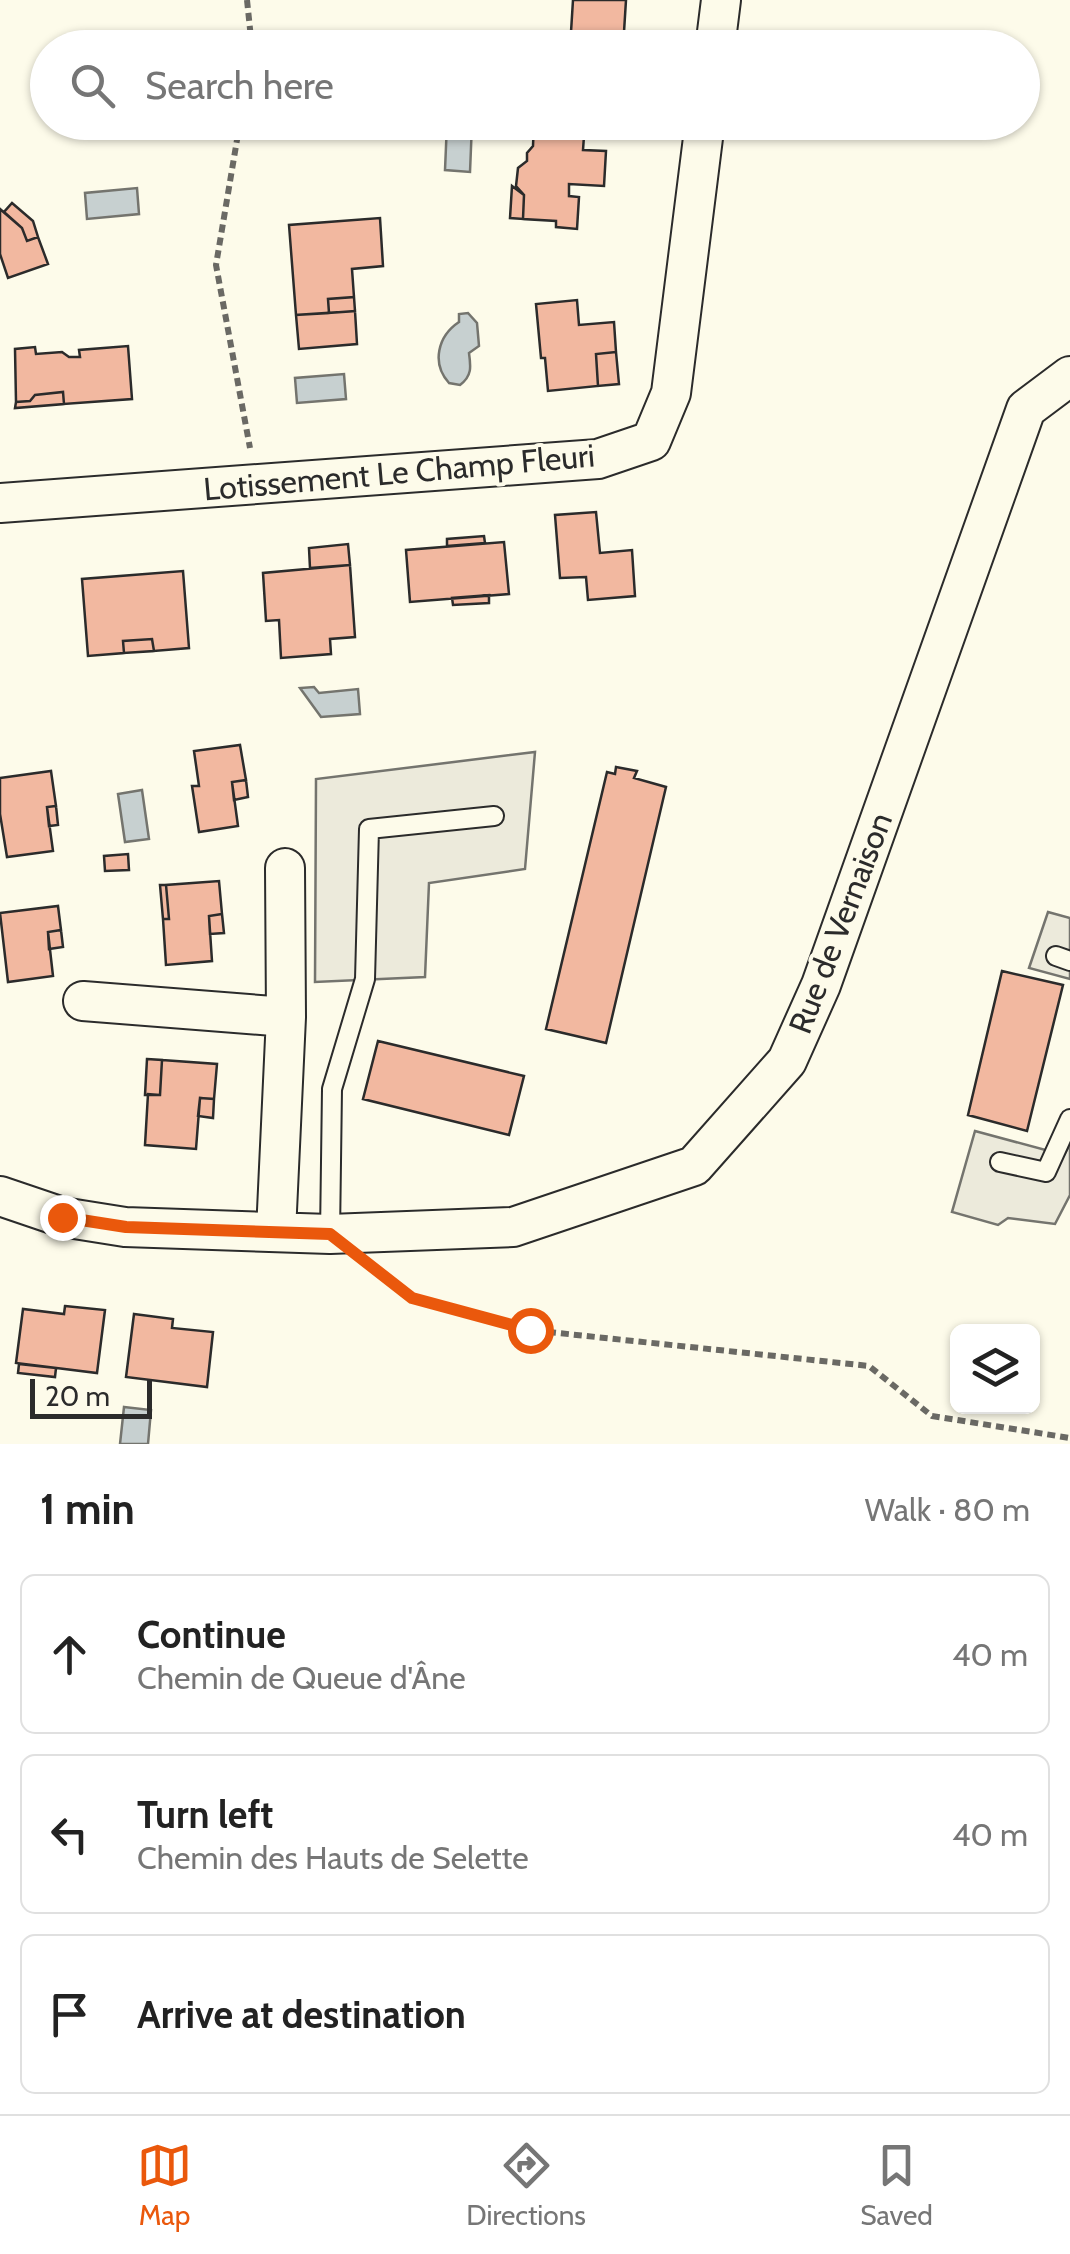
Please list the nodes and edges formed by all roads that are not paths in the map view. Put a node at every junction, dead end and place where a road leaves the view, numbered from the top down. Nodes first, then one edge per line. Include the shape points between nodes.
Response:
1 (720, 0) edge
2 (716, 30) edge
3 (703, 140) edge
4 (1070, 376) edge
5 (0, 502) edge
6 (494, 816) dead end
7 (285, 868) dead end
8 (84, 1000) dead end
9 (286, 1017) junction
10 (1070, 1120) edge
11 (1000, 1162) dead end
12 (0, 1196) edge
13 (276, 1232) junction
14 (330, 1234) junction

1 - 2 street
3 - 5 street, Lotissement Le Champ Fleuri via 672,393 651,441 598,459
4 - 14 street, Rue de Vernaison via 1026,408 788,1061 694,1166 513,1227
6 - 14 lane via 368,829 366,979 332,1089
7 - 9 street
8 - 9 street
9 - 13 street
10 - 11 lane via 1046,1172
12 - 13 street, Rue de Vernaison via 62,1217 126,1227
13 - 14 street, Rue de Vernaison

